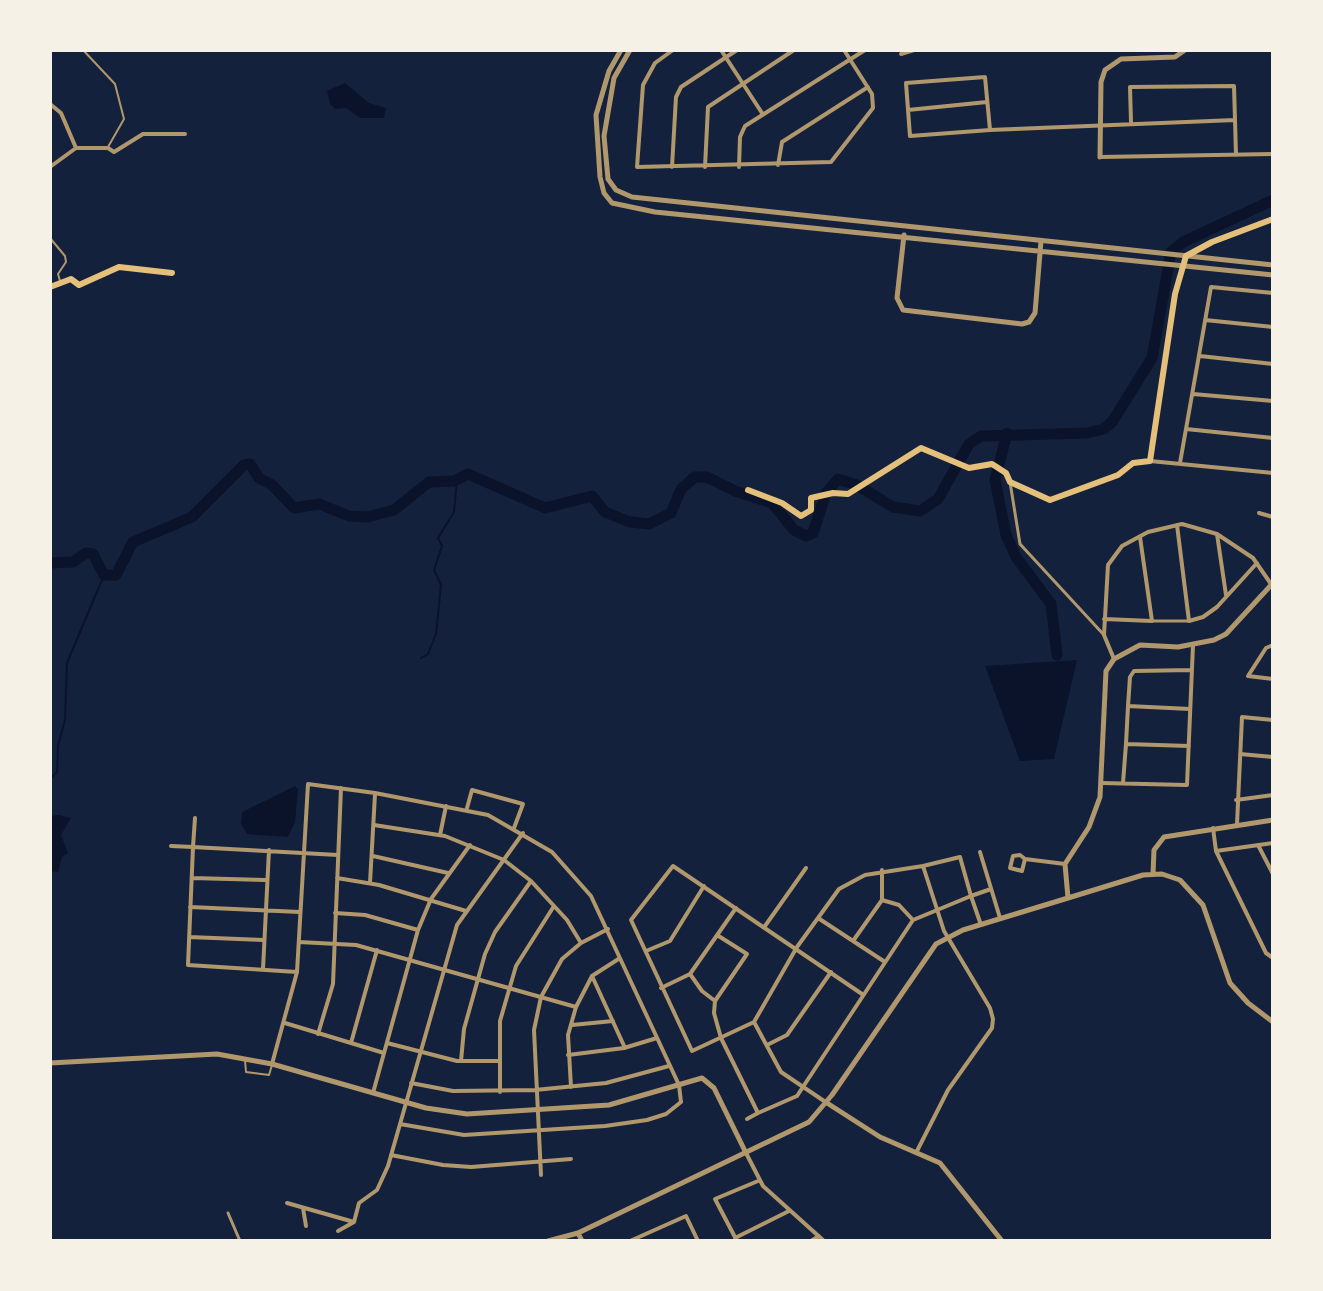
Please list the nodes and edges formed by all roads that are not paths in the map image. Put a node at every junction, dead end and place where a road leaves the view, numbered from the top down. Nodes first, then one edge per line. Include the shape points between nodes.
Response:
1 (83, 50) edge
2 (621, 50) edge
3 (630, 50) edge
4 (673, 50) edge
5 (721, 50) edge
6 (737, 50) edge
7 (794, 50) edge
8 (844, 50) edge
9 (865, 50) edge
10 (914, 50) edge
11 (1185, 50) edge
12 (901, 54) dead end
13 (725, 58) junction
14 (850, 60) junction
15 (741, 84) junction
16 (868, 87) junction
17 (987, 102) junction
18 (51, 107) edge
19 (908, 110) junction
20 (762, 113) junction
21 (1235, 120) junction
22 (1131, 122) junction
23 (1100, 123) junction
24 (990, 130) junction
25 (185, 134) dead end
26 (76, 148) junction
27 (108, 148) junction
28 (1273, 154) edge
29 (1236, 155) junction
30 (1100, 157) joint
31 (778, 165) junction
32 (50, 167) edge
33 (672, 167) junction
34 (705, 167) junction
35 (739, 167) junction
36 (1273, 219) edge
37 (904, 235) junction
38 (50, 238) edge
39 (1041, 241) junction
40 (1041, 249) junction
41 (1273, 265) edge
42 (172, 273) dead end
43 (1273, 275) edge
44 (60, 282) junction
45 (50, 287) edge
46 (1273, 293) edge
47 (1205, 320) junction
48 (1273, 327) edge
49 (1199, 356) junction
50 (1273, 364) edge
51 (1193, 394) junction
52 (1273, 401) edge
53 (1186, 429) junction
54 (1273, 438) edge
55 (1150, 461) junction
56 (1180, 463) junction
57 (1273, 473) edge
58 (1010, 482) junction
59 (748, 490) dead end
60 (1259, 513) dead end
61 (1273, 517) edge
62 (1177, 525) junction
63 (1217, 534) junction
64 (1140, 536) junction
65 (1257, 563) junction
66 (1272, 584) edge
67 (1226, 598) junction
68 (1104, 619) junction
69 (1152, 621) junction
70 (1189, 621) junction
71 (1104, 635) junction
72 (1193, 645) junction
73 (1273, 645) edge
74 (1114, 659) junction
75 (1192, 670) junction
76 (1273, 679) edge
77 (1128, 706) junction
78 (1190, 709) junction
79 (1273, 720) edge
80 (1126, 744) junction
81 (1189, 746) junction
82 (1240, 754) junction
83 (1273, 757) edge
84 (1101, 783) junction
85 (1123, 784) junction
86 (341, 788) junction
87 (375, 793) junction
88 (1273, 795) edge
89 (1236, 800) junction
90 (447, 805) junction
91 (467, 809) junction
92 (195, 818) dead end
93 (1273, 820) edge
94 (1237, 824) junction
95 (374, 825) junction
96 (514, 828) junction
97 (1213, 828) junction
98 (523, 833) junction
99 (440, 835) junction
100 (1273, 843) edge
101 (470, 845) junction
102 (1258, 845) junction
103 (171, 846) dead end
104 (193, 847) junction
105 (269, 850) junction
106 (1216, 851) junction
107 (980, 852) dead end
108 (304, 853) junction
109 (338, 855) junction
110 (373, 856) junction
111 (1025, 859) junction
112 (504, 860) junction
113 (1065, 864) junction
114 (923, 866) junction
115 (806, 868) dead end
116 (882, 870) junction
117 (449, 873) junction
118 (1153, 874) junction
119 (1273, 874) edge
120 (192, 878) junction
121 (337, 878) junction
122 (266, 880) junction
123 (531, 881) junction
124 (370, 883) junction
125 (704, 886) junction
126 (991, 889) junction
127 (971, 896) junction
128 (1068, 898) junction
129 (431, 899) junction
130 (882, 900) junction
131 (554, 906) junction
132 (190, 907) junction
133 (736, 908) junction
134 (935, 908) junction
135 (266, 910) junction
136 (466, 911) junction
137 (300, 912) junction
138 (335, 913) junction
139 (818, 918) junction
140 (1000, 918) junction
141 (913, 920) junction
142 (981, 925) junction
143 (765, 926) junction
144 (608, 929) junction
145 (418, 930) junction
146 (717, 935) junction
147 (189, 937) junction
148 (947, 937) junction
149 (264, 940) junction
150 (853, 941) junction
151 (299, 942) junction
152 (334, 943) junction
153 (581, 943) junction
154 (797, 947) junction
155 (377, 950) junction
156 (645, 952) junction
157 (620, 958) junction
158 (1273, 958) edge
159 (411, 960) junction
160 (885, 962) junction
161 (443, 968) junction
162 (263, 969) junction
163 (297, 972) junction
164 (831, 972) junction
165 (690, 974) junction
166 (592, 976) junction
167 (477, 978) junction
168 (510, 988) junction
169 (661, 988) junction
170 (863, 994) junction
171 (541, 997) junction
172 (715, 1001) junction
173 (576, 1007) junction
174 (613, 1021) junction
175 (754, 1022) junction
176 (1273, 1022) edge
177 (285, 1023) junction
178 (571, 1025) junction
179 (318, 1034) junction
180 (657, 1038) junction
181 (721, 1038) junction
182 (351, 1043) junction
183 (387, 1043) junction
184 (767, 1045) junction
185 (625, 1048) junction
186 (420, 1052) junction
187 (384, 1053) junction
188 (568, 1055) junction
189 (245, 1058) junction
190 (461, 1061) junction
191 (499, 1061) junction
192 (50, 1063) edge
193 (272, 1064) junction
194 (670, 1066) junction
195 (411, 1083) junction
196 (679, 1085) junction
197 (571, 1087) junction
198 (803, 1088) junction
199 (535, 1090) junction
200 (500, 1092) junction
201 (373, 1093) junction
202 (405, 1103) junction
203 (827, 1103) junction
204 (536, 1111) junction
205 (758, 1113) junction
206 (747, 1119) dead end
207 (400, 1124) junction
208 (538, 1131) junction
209 (917, 1151) junction
210 (746, 1153) junction
211 (391, 1155) junction
212 (571, 1159) dead end
213 (540, 1161) junction
214 (541, 1175) dead end
215 (758, 1181) junction
216 (287, 1203) dead end
217 (303, 1208) junction
218 (789, 1211) junction
219 (228, 1213) dead end
220 (354, 1222) junction
221 (306, 1226) dead end
222 (338, 1231) dead end
223 (578, 1233) junction
224 (819, 1236) junction
225 (736, 1240) edge
226 (240, 1241) edge
227 (548, 1241) edge
228 (582, 1241) edge
229 (630, 1241) edge
230 (698, 1241) edge
231 (811, 1241) edge
232 (824, 1241) edge
233 (1002, 1241) edge

1 - 27 lane via 115,84 124,119
2 - 37 street via 596,115 600,177 612,203 655,212
3 - 39 street via 614,78 604,136 608,179 616,190 632,197
4 - 33 street via 655,63 643,85 637,167
5 - 13 street
6 - 13 street
7 - 15 street
8 - 14 street
9 - 14 street
10 - 12 street
11 - 23 street via 1175,57 1121,59 1105,70
13 - 15 street
13 - 33 street via 681,87 676,97
14 - 16 street
14 - 20 street
15 - 20 street
15 - 34 street via 708,107
16 - 31 street via 782,142
16 - 31 street via 873,108 831,162
17 - 19 street
17 - 19 street via 985,77 906,83
17 - 24 street
18 - 26 street via 61,113
19 - 24 street via 910,136
20 - 35 street via 740,137
21 - 22 street
21 - 22 street via 1234,86 1130,87
21 - 29 street
22 - 23 street
23 - 24 street
23 - 30 street
25 - 27 street via 143,134 114,152
26 - 27 street
26 - 32 street
28 - 29 street
29 - 30 street
31 - 35 street
33 - 34 street
34 - 35 street
36 - 55 main road via 1186,256 1175,294
37 - 40 street
37 - 40 street via 897,298 909,312 1029,322 1035,313
38 - 44 lane via 65,256
39 - 40 street
39 - 41 street
40 - 43 street
42 - 44 main road via 119,267 79,285 71,279
44 - 45 main road
46 - 47 street via 1211,287
47 - 48 street
47 - 49 street
49 - 50 street
49 - 51 street
51 - 52 street
51 - 53 street
53 - 54 street
53 - 56 street
55 - 56 street
55 - 58 main road via 1133,463 1118,475 1050,500
56 - 57 street
58 - 59 main road via 999,468 969,468 921,448 848,494 811,498 811,510 801,516
58 - 71 street via 1020,544
60 - 61 street
62 - 63 street
62 - 64 street
62 - 70 street
63 - 65 street
63 - 67 street
64 - 68 street via 1114,553 1108,565
64 - 69 street
65 - 66 street
65 - 67 street
66 - 72 street via 1226,634
67 - 70 street
68 - 69 street
68 - 71 street
69 - 70 street
71 - 74 street
72 - 74 street via 1140,645
72 - 75 street
73 - 76 street via 1248,676
74 - 84 street via 1106,671
75 - 77 street via 1134,671
75 - 78 street
77 - 78 street
77 - 80 street
78 - 81 street
79 - 82 street via 1242,717
80 - 81 street
80 - 85 street
81 - 85 street via 1187,785
82 - 83 street
82 - 89 street
84 - 85 street
84 - 113 street via 1089,827
86 - 87 street
86 - 108 street via 308,784
86 - 109 street
87 - 90 street
87 - 95 street
88 - 89 street
89 - 94 street
90 - 91 street
90 - 99 street
91 - 96 street
91 - 96 street via 472,790 523,804
92 - 104 street
93 - 94 street
94 - 97 street
95 - 99 street
95 - 110 street
96 - 98 street
97 - 106 street
97 - 118 street via 1164,837 1154,850
98 - 112 street
98 - 144 street via 564,862
99 - 101 street
100 - 102 street
101 - 112 street
101 - 117 street
102 - 106 street
102 - 119 street
103 - 104 street
104 - 105 street
104 - 120 street
105 - 108 street
105 - 122 street
106 - 158 street
107 - 126 street
108 - 109 street
108 - 137 street
109 - 121 street
110 - 117 street
110 - 124 street
111 - 111 street via 1013,856 1010,868 1022,871
111 - 113 street
112 - 123 street
112 - 136 street
113 - 128 street
114 - 116 street
114 - 127 street via 960,857
114 - 134 street
115 - 143 street
116 - 130 street
116 - 139 street via 839,889
117 - 129 street
118 - 128 street
118 - 176 street via 1180,880 1198,896 1230,983
120 - 122 street
120 - 132 street
121 - 124 street
121 - 138 street
122 - 135 street
123 - 131 street
123 - 167 street via 495,932
124 - 129 street
125 - 133 street
125 - 156 street via 670,941
125 - 156 street via 673,866 631,920
126 - 127 street
126 - 140 street
127 - 134 street
127 - 142 street
128 - 140 street
129 - 136 street
129 - 145 street
130 - 141 street via 899,905
130 - 150 street
131 - 153 street
131 - 168 street via 521,957
132 - 135 street
132 - 147 street
133 - 143 street
133 - 146 street
134 - 141 street
134 - 148 street
135 - 137 street
135 - 149 street
136 - 161 street
137 - 151 street
138 - 145 street via 365,915
138 - 152 street
139 - 150 street
139 - 154 street
140 - 142 street
141 - 160 street
142 - 148 street
143 - 154 street
144 - 153 street
144 - 157 street
145 - 159 street
146 - 165 street
146 - 172 street via 747,954
147 - 149 street
147 - 162 street via 188,965
148 - 203 street via 924,955
148 - 209 street via 990,1008 992,1028 948,1090
149 - 162 street
150 - 160 street
151 - 152 street
151 - 163 street
152 - 155 street
152 - 179 street via 333,984
153 - 171 street via 562,959
154 - 164 street
154 - 175 street
155 - 159 street
155 - 182 street
156 - 169 street
157 - 166 street
157 - 180 street
159 - 161 street
159 - 183 street
160 - 170 street
161 - 167 street
161 - 186 street
162 - 163 street
163 - 177 street
164 - 170 street
164 - 184 street via 787,1035
165 - 169 street
165 - 172 street
166 - 173 street
166 - 174 street
167 - 168 street
167 - 190 street
168 - 171 street
168 - 191 street via 500,1021
169 - 181 street via 692,1051
170 - 198 street
171 - 173 street
171 - 199 street via 534,1030
172 - 181 street
173 - 178 street
174 - 178 street
174 - 185 street
175 - 181 street
175 - 184 street
177 - 179 street
177 - 193 street
178 - 188 street
179 - 182 street
180 - 185 street
180 - 194 street
181 - 205 street
182 - 187 street
183 - 186 street
183 - 187 street
184 - 198 street via 781,1072
185 - 188 street
186 - 190 street
186 - 195 street
187 - 201 street
188 - 197 street
189 - 192 street via 217,1054
189 - 193 street
189 - 193 lane via 246,1072 269,1075
190 - 191 street
191 - 200 street
193 - 201 street
194 - 196 street
194 - 197 street
195 - 200 street
195 - 202 street
196 - 204 street via 617,1104
196 - 208 street via 680,1105 666,1114 620,1125
196 - 210 street via 708,1080
197 - 199 street
198 - 203 street
198 - 205 street via 797,1096
199 - 200 street
199 - 204 street
201 - 202 street
202 - 204 street via 467,1114
202 - 207 street
203 - 209 street via 880,1137
203 - 210 street via 809,1122
204 - 208 street
205 - 206 street
207 - 208 street via 464,1135
207 - 211 street
208 - 213 street
209 - 233 street via 944,1167
210 - 215 street
210 - 223 street
211 - 213 street via 471,1167
211 - 220 street via 377,1190 359,1203
212 - 213 street
213 - 214 street
215 - 218 street
215 - 225 street via 715,1199
216 - 217 street
217 - 220 street
217 - 221 street
218 - 224 street
218 - 225 street
219 - 226 street
220 - 222 street
223 - 227 street
223 - 228 street
224 - 231 street
224 - 232 street
229 - 230 street via 686,1216

